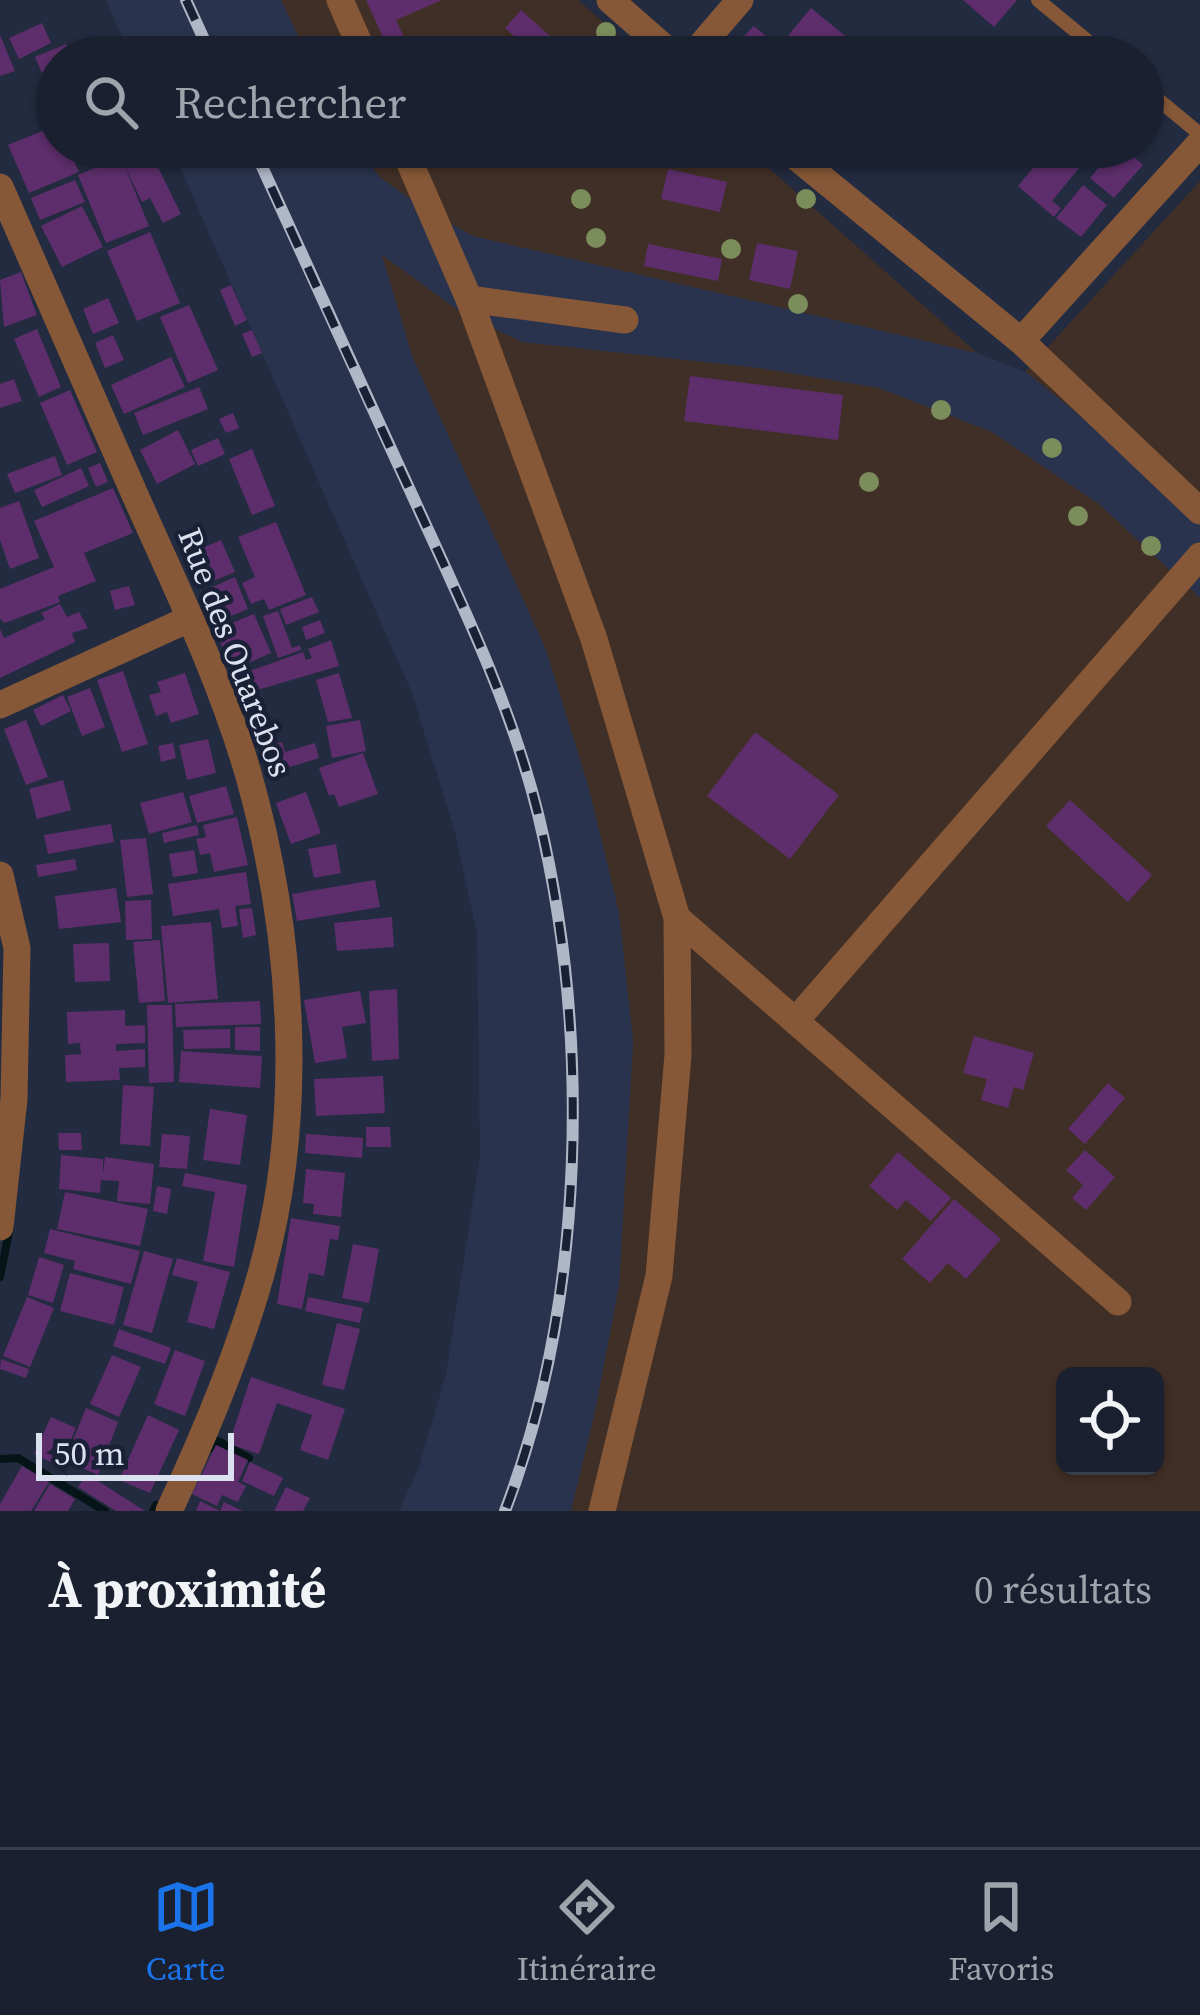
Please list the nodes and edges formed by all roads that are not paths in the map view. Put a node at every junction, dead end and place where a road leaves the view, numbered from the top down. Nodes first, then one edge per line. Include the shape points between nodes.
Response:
1 (340, 0) edge
2 (610, 0) edge
3 (740, 0) edge
4 (1038, 0) edge
5 (355, 36) edge
6 (651, 36) edge
7 (710, 36) edge
8 (1082, 36) edge
9 (1164, 104) edge
10 (1200, 134) edge
11 (1200, 143) edge
12 (413, 168) edge
13 (810, 168) edge
14 (0, 187) edge
15 (470, 299) junction
16 (626, 320) dead end
17 (1021, 340) junction
18 (1200, 511) edge
19 (1200, 556) edge
20 (190, 619) junction
21 (0, 705) edge
22 (0, 875) edge
23 (677, 918) junction
24 (796, 1020) junction
25 (0, 1227) edge
26 (1118, 1302) dead end
27 (169, 1511) edge
28 (602, 1511) edge

1 - 5 street
2 - 6 street
3 - 7 street
4 - 8 lane
9 - 10 lane
11 - 17 street
12 - 15 street
13 - 17 street
14 - 20 street, Rue des Ouarebos
15 - 16 street
15 - 23 street via 594,639
17 - 18 street
19 - 24 street
20 - 21 street
20 - 27 street, Rue des Ouarebos via 247,769 276,887 289,993 285,1141 262,1272 215,1412
22 - 25 street via 17,948 14,1099
23 - 24 street
23 - 28 street via 678,1055 659,1276
24 - 26 street

